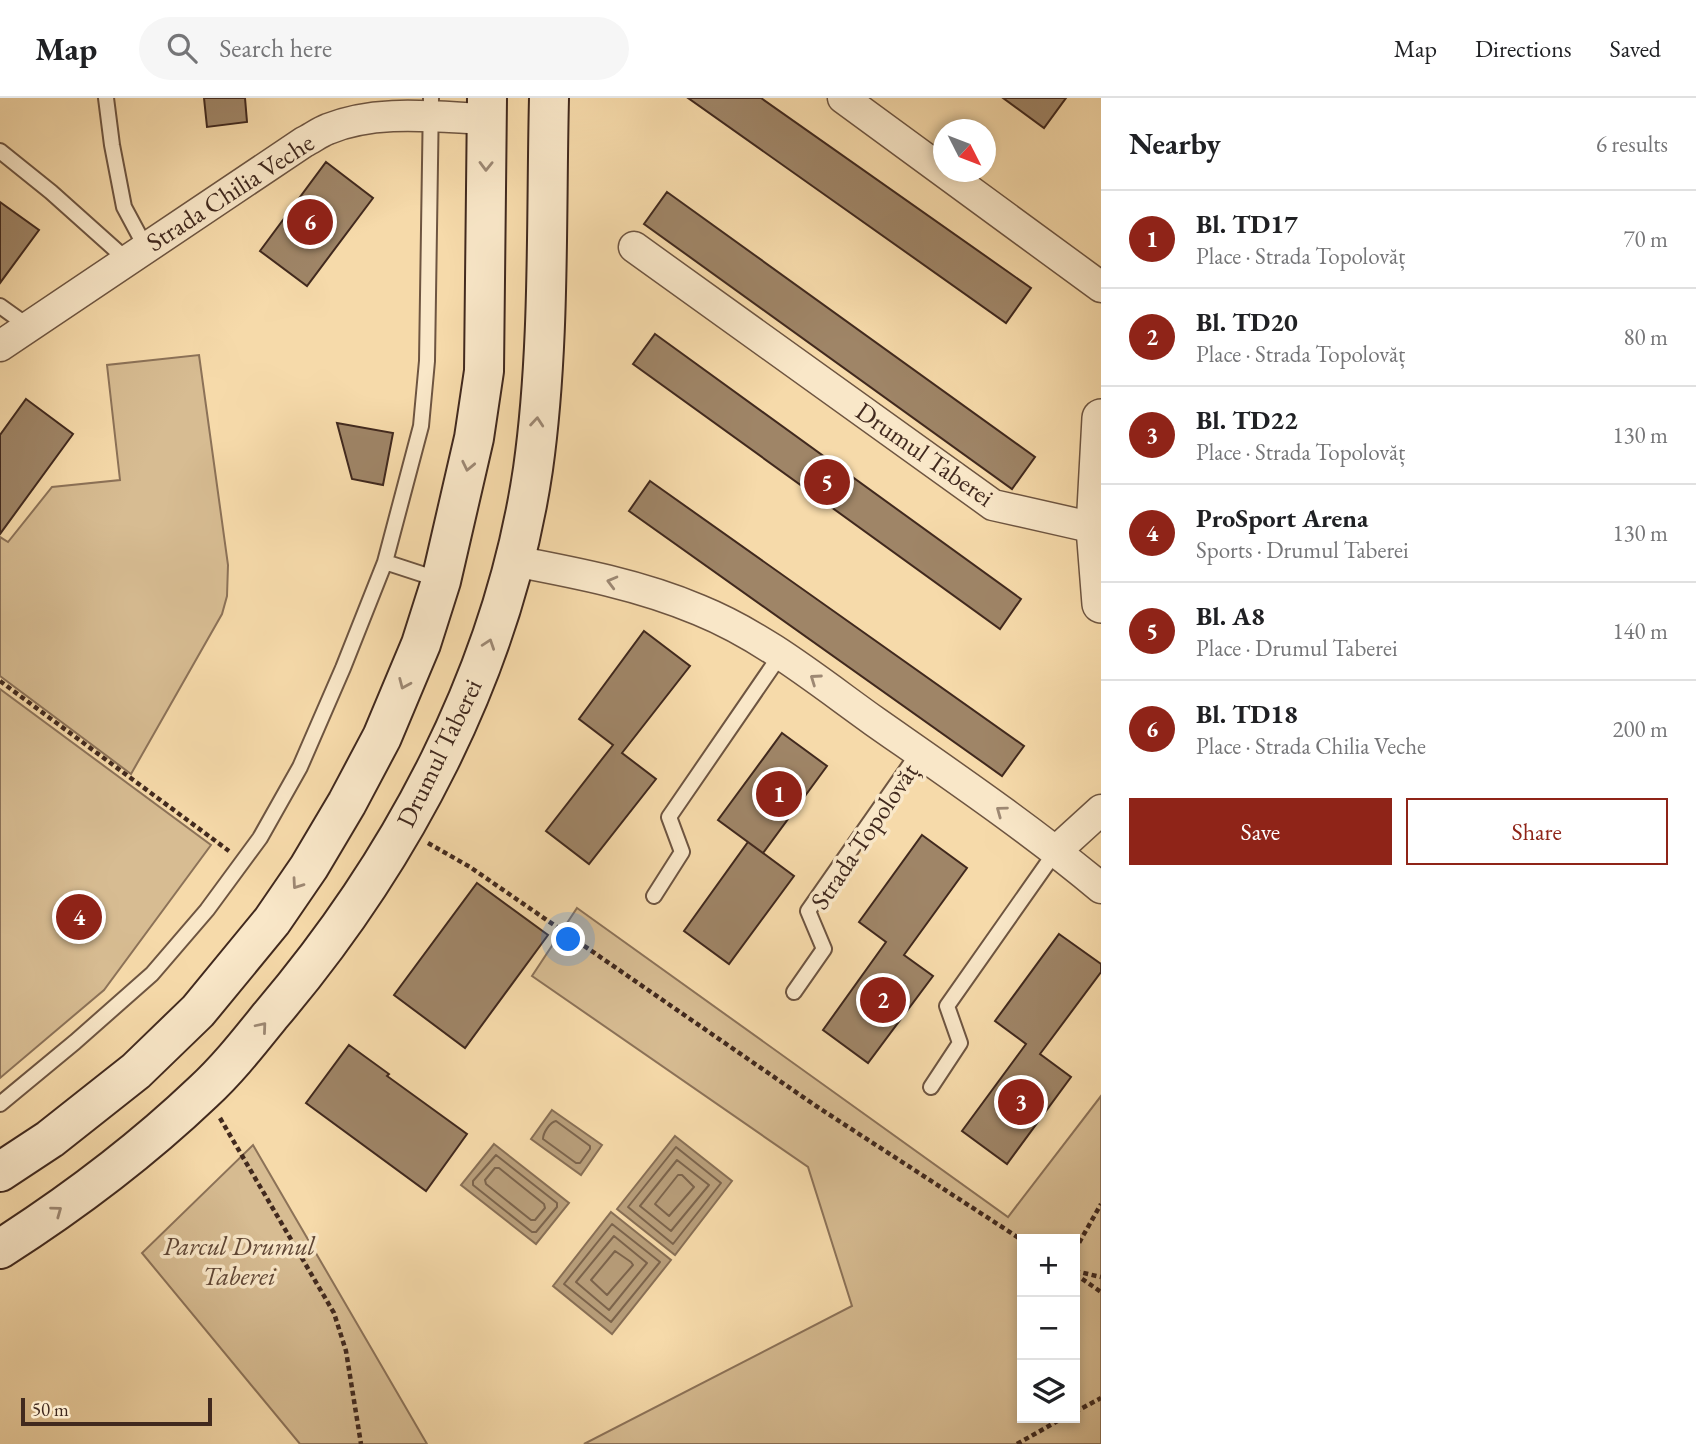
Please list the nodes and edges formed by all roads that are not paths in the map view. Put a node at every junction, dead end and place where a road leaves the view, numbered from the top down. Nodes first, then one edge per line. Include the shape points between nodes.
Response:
1 (106, 98) edge
2 (549, 98) edge
3 (843, 98) edge
4 (388, 107) edge
5 (431, 107) edge
6 (487, 108) edge
7 (0, 152) edge
8 (634, 247) dead end
9 (136, 254) junction
10 (1101, 286) edge
11 (485, 293) junction
12 (544, 298) junction
13 (0, 306) edge
14 (28, 326) junction
15 (0, 346) edge
16 (484, 371) junction
17 (541, 378) junction
18 (1101, 431) edge
19 (1095, 528) junction
20 (514, 561) junction
21 (384, 562) junction
22 (441, 581) junction
23 (1101, 604) edge
24 (781, 654) junction
25 (919, 752) junction
26 (1101, 810) edge
27 (1056, 851) junction
28 (1101, 888) edge
29 (654, 897) dead end
30 (794, 992) dead end
31 (198, 1011) junction
32 (236, 1057) junction
33 (136, 1071) junction
34 (931, 1087) dead end
35 (191, 1103) junction
36 (0, 1104) edge
37 (0, 1172) edge
38 (0, 1249) edge

1 - 9 lane via 111,145
2 - 12 main road, Drumul Taberei
3 - 10 street
4 - 5 street, Strada Chilia Veche
4 - 9 street, Strada Chilia Veche via 304,142
5 - 6 street, Strada Chilia Veche
5 - 21 lane via 427,360 421,426
6 -> 11 main road
7 - 9 lane
8 - 19 street, Drumul Taberei via 993,505
9 - 14 street, Strada Chilia Veche
11 - 12 main road via 510,303
11 - 16 main road
12 - 17 main road, Drumul Taberei
13 - 14 lane
14 - 15 street, Strada Chilia Veche
16 - 17 main road via 509,361 530,367
16 -> 22 main road via 474,438
20 -> 17 main road, Drumul Taberei via 533,469
18 - 19 street
19 - 23 street
24 -> 20 street, Strada Topolovăț via 735,626 655,593
32 -> 20 main road, Drumul Taberei via 300,982 365,892 403,829 474,684
21 - 22 lane
21 - 36 lane via 300,767 244,862 152,974
22 -> 31 main road via 421,644 347,803 272,921
25 -> 24 street, Strada Topolovăț
24 - 29 lane via 669,817 681,852
27 -> 25 street, Strada Topolovăț
25 - 30 lane, Strada Topolovăț via 808,911 824,949
26 - 27 street
27 - 28 street, Strada Topolovăț
27 - 34 lane via 947,1006 960,1043
31 - 32 main road via 198,1025 209,1045
31 - 33 main road
32 - 35 main road, Drumul Taberei
33 - 35 main road via 159,1076 175,1099
33 - 37 main road
38 -> 35 main road, Drumul Taberei via 111,1171

